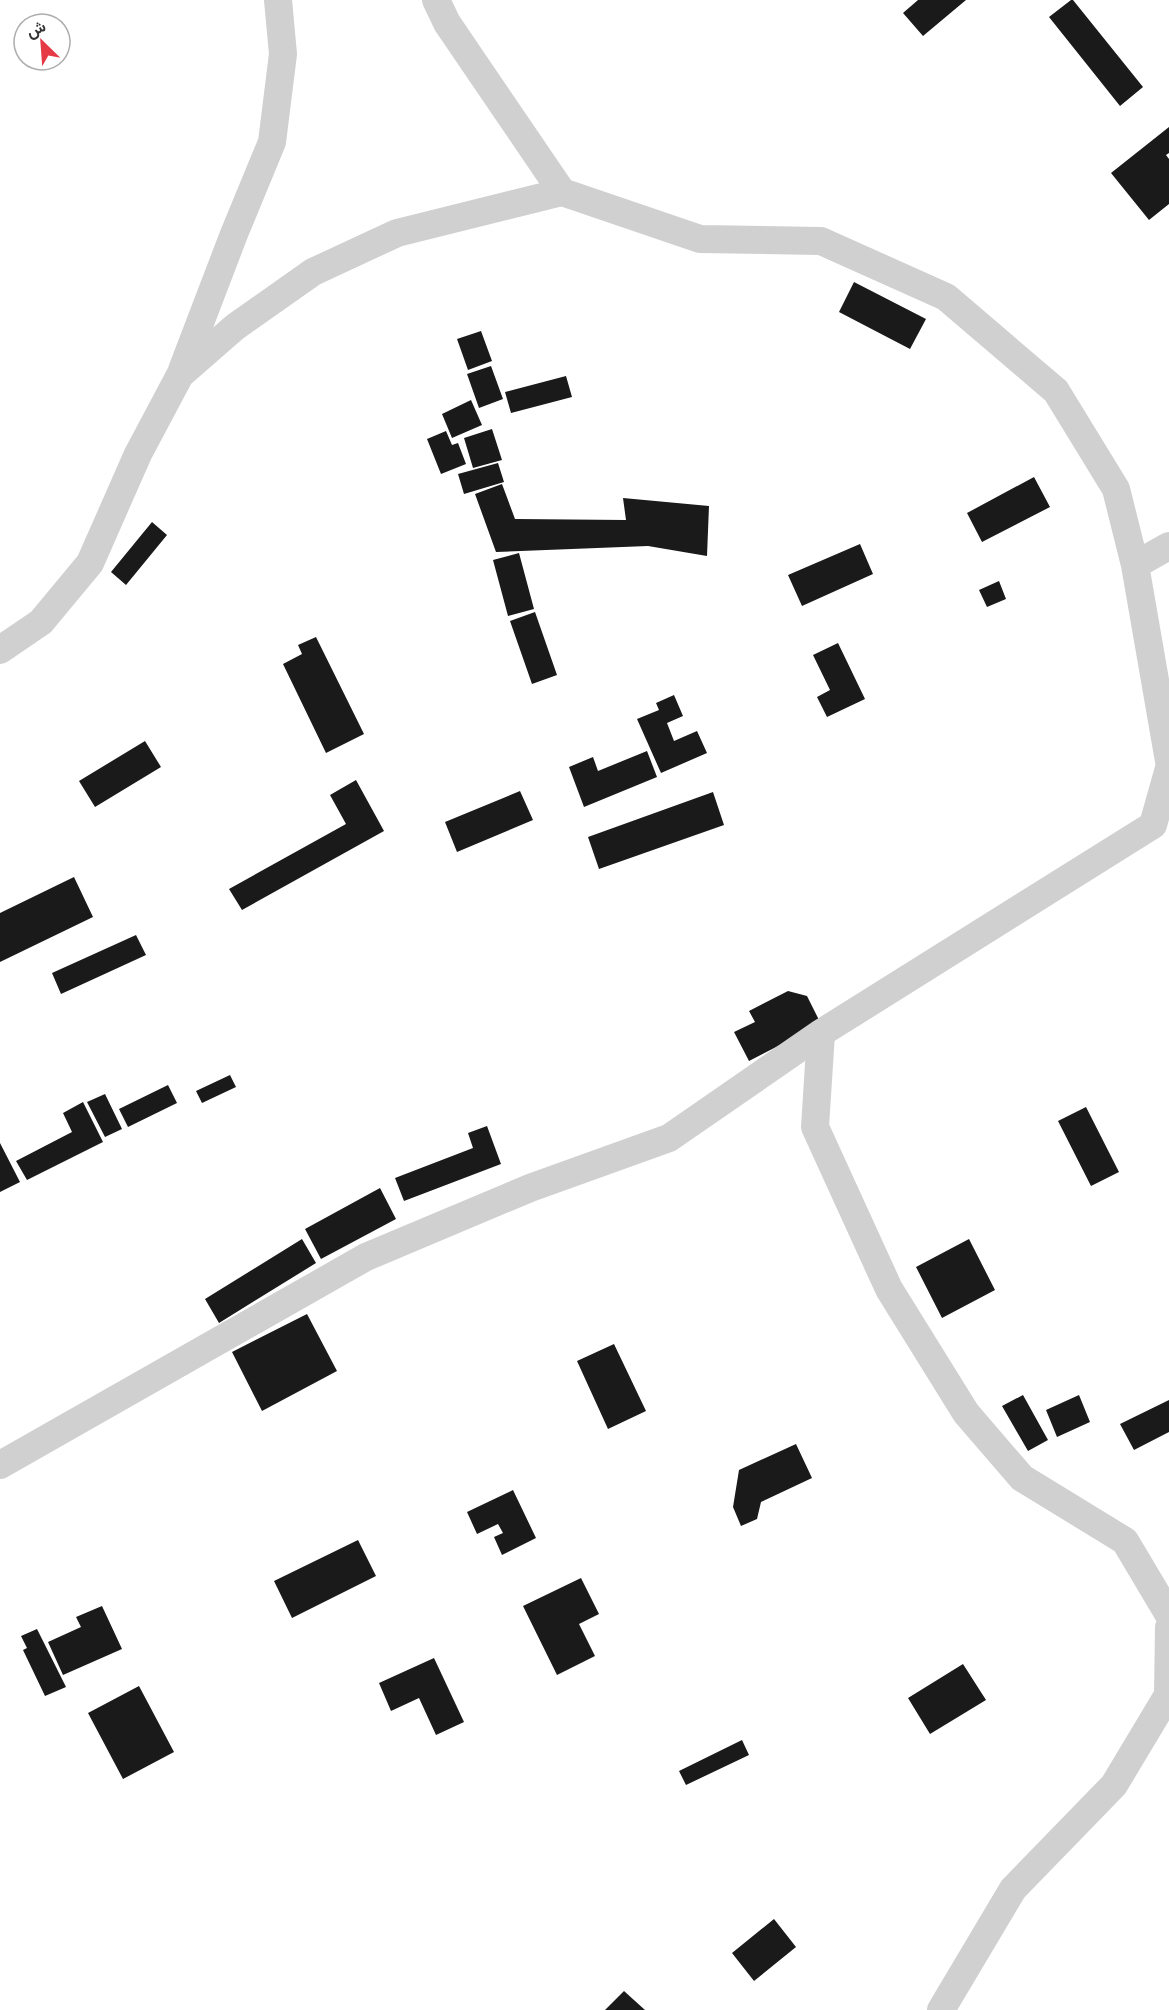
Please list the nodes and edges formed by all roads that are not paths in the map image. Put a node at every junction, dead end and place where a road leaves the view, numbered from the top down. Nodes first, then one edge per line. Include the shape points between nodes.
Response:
1 (278, 0) edge
2 (436, 0) edge
3 (562, 192) junction
4 (180, 375) junction
5 (1169, 546) edge
6 (1135, 565) junction
7 (0, 650) edge
8 (1169, 760) edge
9 (1169, 768) edge
10 (821, 1033) junction
11 (0, 1465) edge
12 (1169, 1615) edge
13 (1169, 1628) edge
14 (941, 2010) edge

1 - 4 street via 283,54 272,142
2 - 3 street
3 - 4 street via 397,233 313,272 235,327
3 - 6 street via 700,239 821,241 946,297 1056,391 1116,489
4 - 7 street via 138,454 90,563 41,622
5 - 6 street
6 - 8 street
9 - 10 street via 1152,825
10 - 11 street via 669,1138 530,1188 366,1257
10 - 12 street via 815,1127 889,1289 973,1421 1022,1478 1125,1541
13 - 14 street via 1168,1695 1114,1785 1013,1889

